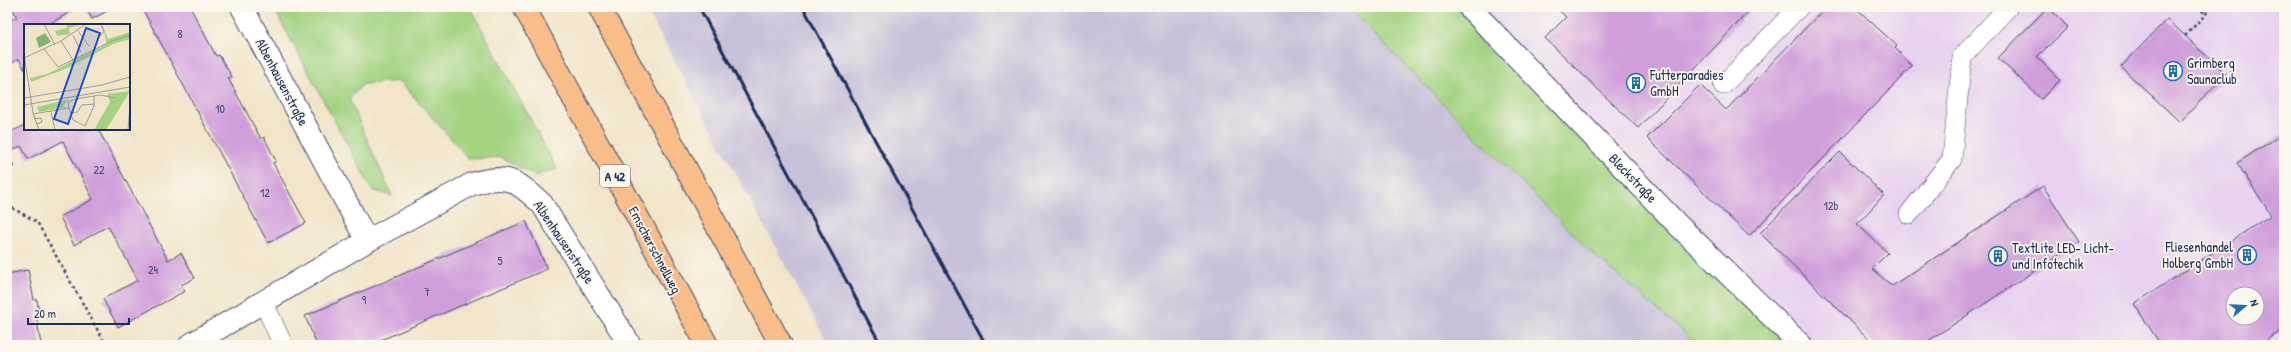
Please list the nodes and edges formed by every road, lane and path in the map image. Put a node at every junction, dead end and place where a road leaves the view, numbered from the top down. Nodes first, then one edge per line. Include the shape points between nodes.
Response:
1 (242, 7) edge
2 (524, 7) edge
3 (599, 7) edge
4 (1469, 7) edge
5 (1799, 7) edge
6 (2008, 7) edge
7 (2197, 7) edge
8 (2209, 7) edge
9 (2206, 14) junction
10 (2185, 36) dead end
11 (1723, 85) dead end
12 (7, 205) edge
13 (1909, 214) dead end
14 (367, 241) junction
15 (263, 300) junction
16 (106, 345) edge
17 (190, 345) edge
18 (283, 345) edge
19 (630, 345) edge
20 (707, 345) edge
21 (781, 345) edge
22 (1801, 345) edge

1 - 14 street, Albenhausenstraße
2 - 20 highway, Emscherschnellweg / A 42
3 - 21 highway
4 - 22 street, Bleckstraße via 1678,225
5 - 11 lane
6 - 13 lane via 1962,57 1952,159
7 - 9 path
8 - 9 path
9 - 10 path
12 - 16 path via 37,222
14 - 15 street, Albenhausenstraße
14 - 19 street, Albenhausenstraße via 472,184 491,178 510,179 542,204
15 - 17 street, Albenhausenstraße
15 - 18 lane

